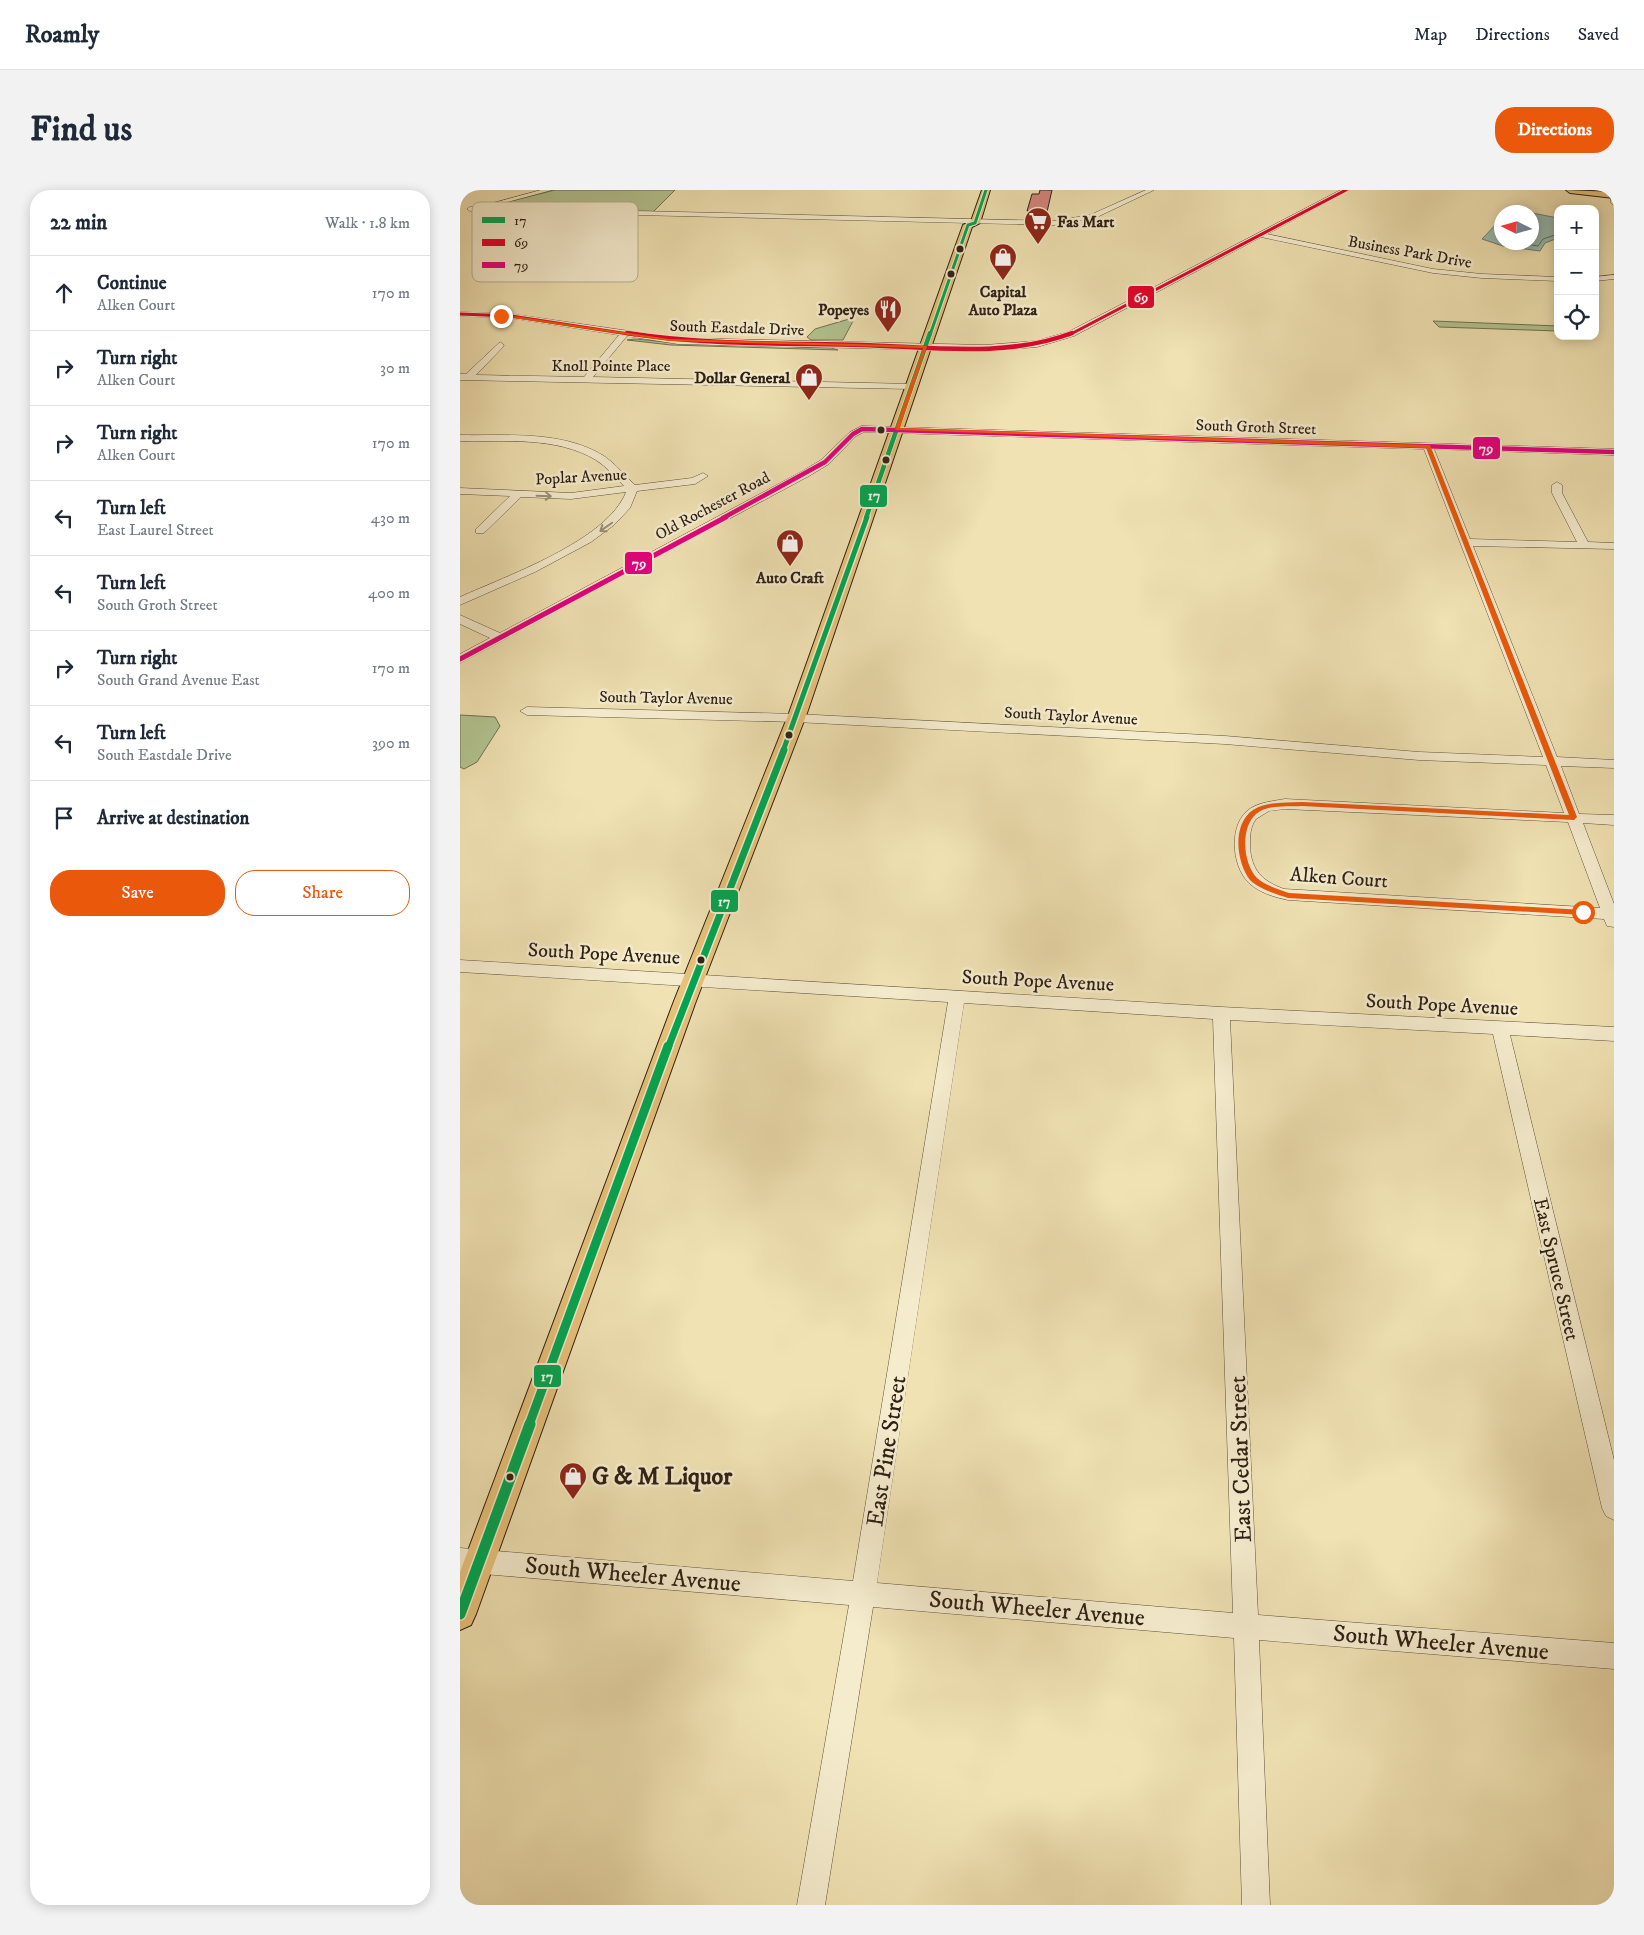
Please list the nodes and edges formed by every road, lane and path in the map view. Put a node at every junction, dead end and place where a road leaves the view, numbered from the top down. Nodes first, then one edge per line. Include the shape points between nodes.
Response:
1 (549, 190) edge
2 (986, 190) edge
3 (1151, 190) edge
4 (1346, 190) edge
5 (1570, 190) edge
6 (1600, 190) edge
7 (1614, 194) edge
8 (499, 202) edge
9 (1614, 203) edge
10 (470, 209) edge
11 (462, 212) dead end
12 (638, 214) edge
13 (968, 220) junction
14 (1260, 235) junction
15 (1614, 276) edge
16 (1599, 278) edge
17 (1554, 279) edge
18 (460, 314) edge
19 (624, 334) junction
20 (500, 345) dead end
21 (926, 347) junction
22 (464, 377) edge
23 (586, 380) junction
24 (912, 386) junction
25 (897, 429) junction
26 (460, 438) edge
27 (1428, 446) junction
28 (1614, 452) edge
29 (703, 476) dead end
30 (1557, 485) dead end
31 (633, 489) junction
32 (460, 491) edge
33 (517, 495) junction
34 (480, 531) dead end
35 (1466, 542) junction
36 (1584, 545) junction
37 (1614, 546) edge
38 (460, 601) edge
39 (460, 619) edge
40 (499, 638) junction
41 (460, 658) edge
42 (526, 711) dead end
43 (796, 718) junction
44 (1552, 762) junction
45 (1614, 764) edge
46 (1574, 817) junction
47 (1614, 820) edge
48 (1612, 919) edge
49 (460, 966) edge
50 (694, 980) junction
51 (957, 996) junction
52 (1221, 1013) junction
53 (1500, 1029) junction
54 (1614, 1034) edge
55 (1614, 1508) edge
56 (470, 1560) edge
57 (863, 1594) junction
58 (460, 1614) edge
59 (1245, 1626) junction
60 (1614, 1656) edge
61 (811, 1905) edge
62 (1256, 1905) edge

1 - 8 street
2 - 13 main road
3 - 13 street via 1086,220 1054,223
4 - 14 street
5 - 7 main road
6 - 7 main road
7 - 9 street
10 - 11 street
12 - 13 street
13 - 21 main road
14 - 17 street, Business Park Drive via 1433,271 1469,276
14 - 21 street via 1061,338 1010,348
15 - 16 street
18 - 19 street, South Eastdale Drive via 511,316
19 - 21 street, South Eastdale Drive via 678,341
19 - 23 street
20 - 22 street
21 - 24 main road
22 - 23 street, Knoll Pointe Place
23 - 24 street, Knoll Pointe Place
24 - 25 main road
25 - 27 street, South Groth Street
25 - 40 street, Old Rochester Road via 856,431 825,462 805,474
25 - 43 main road
26 - 31 street via 545,441 578,448 606,462
27 - 28 street, South Groth Street
27 - 35 street
29 - 31 street, Poplar Avenue via 695,481
30 - 36 street via 1557,493
33 -> 31 street, Poplar Avenue via 571,496
31 -> 38 street via 627,507 610,525 564,552
32 - 33 street, Poplar Avenue
33 - 34 street
35 - 36 street
35 - 44 street
36 - 37 street
39 - 40 street
40 - 41 street, Old Rochester Road
42 - 43 street, South Taylor Avenue
43 - 44 street, South Taylor Avenue via 1136,735 1419,756
43 - 50 main road
44 - 45 street, South Taylor Avenue
44 - 46 street
46 - 47 street, Alken Court
46 - 48 street
46 - 48 street, Alken Court via 1278,805 1260,808 1247,818 1242,832 1243,856 1253,878 1268,889 1288,895
49 - 50 street, South Pope Avenue
50 - 51 street, South Pope Avenue
50 - 56 main road
51 - 52 street, South Pope Avenue
51 - 57 street, East Pine Street
52 - 53 street, South Pope Avenue
52 - 59 street, East Cedar Street
53 - 54 street, South Pope Avenue
53 - 55 street, East Spruce Street
56 - 57 street, South Wheeler Avenue
56 - 58 main road
57 - 59 street, South Wheeler Avenue
57 - 61 street, East Pine Street
59 - 60 street, South Wheeler Avenue
59 - 62 street, East Cedar Street

